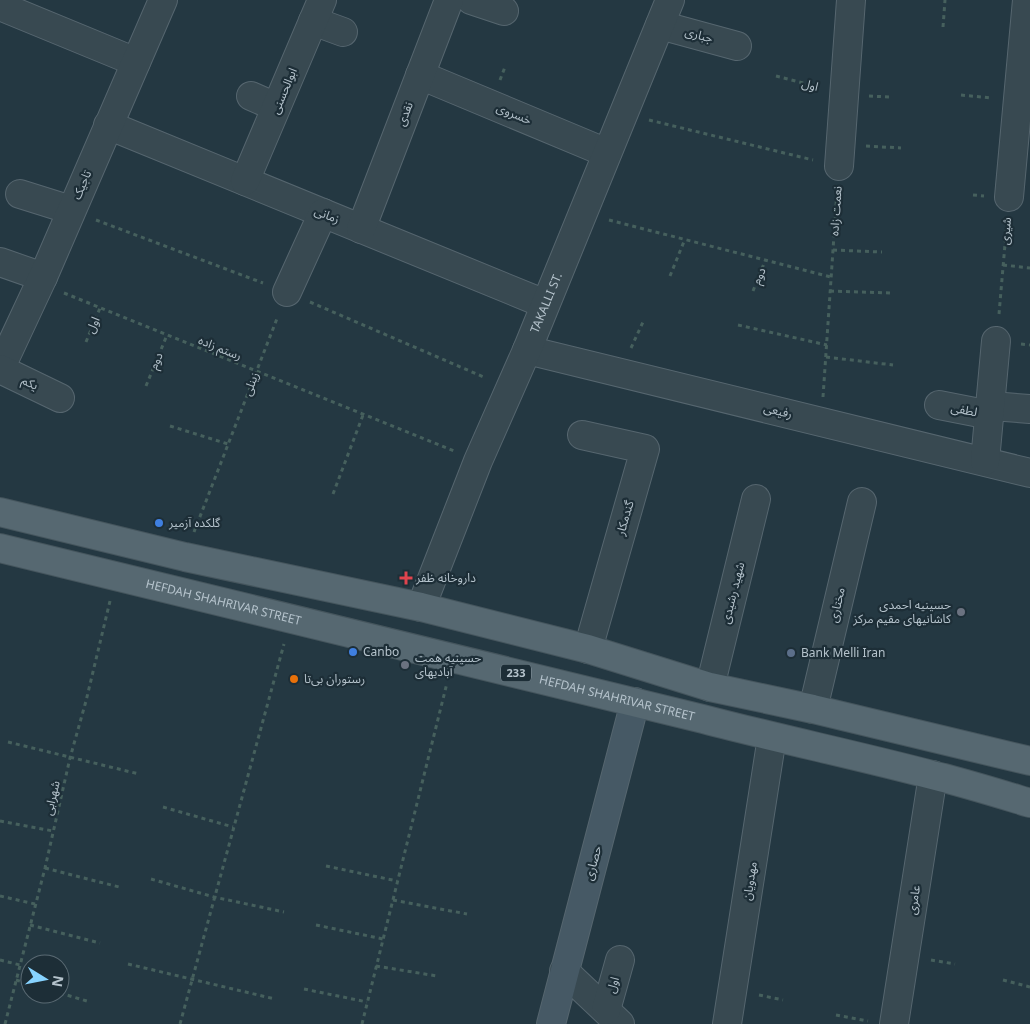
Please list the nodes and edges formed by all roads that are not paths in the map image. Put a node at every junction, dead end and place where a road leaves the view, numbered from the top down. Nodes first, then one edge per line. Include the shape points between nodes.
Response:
1 (163, 0) edge
2 (449, 0) edge
3 (471, 0) edge
4 (850, 0) edge
5 (1026, 0) edge
6 (0, 6) edge
7 (318, 10) edge
8 (504, 11) dead end
9 (665, 12) edge
10 (343, 32) dead end
11 (737, 46) dead end
12 (136, 62) junction
13 (420, 75) junction
14 (251, 96) dead end
15 (276, 107) junction
16 (108, 125) junction
17 (607, 153) junction
18 (840, 156) road end
19 (245, 181) junction
20 (20, 194) dead end
21 (1009, 197) road end
22 (71, 210) junction
23 (322, 213) junction
24 (361, 229) junction
25 (0, 262) edge
26 (41, 280) junction
27 (287, 292) road end
28 (545, 304) junction
29 (996, 341) road end
30 (527, 350) junction
31 (3, 357) edge
32 (60, 398) dead end
33 (939, 405) dead end
34 (1030, 409) edge
35 (990, 410) junction
36 (582, 435) dead end
37 (986, 461) junction
38 (1030, 472) edge
39 (756, 499) dead end
40 (862, 502) dead end
41 (0, 512) edge
42 (0, 548) edge
43 (422, 607) junction
44 (588, 648) junction
45 (710, 687) junction
46 (635, 702) junction
47 (813, 709) junction
48 (772, 737) junction
49 (1030, 761) edge
50 (933, 775) junction
51 (1030, 803) edge
52 (620, 960) dead end
53 (564, 971) junction
54 (613, 1017) edge
55 (883, 1023) edge
56 (550, 1024) edge
57 (727, 1024) edge

1 - 12 street, تاجیک
2 - 13 street, نقدی
3 - 8 street
4 - 18 street
5 - 21 street
6 - 12 street
7 - 10 street
7 - 15 street, ابوالحسنی via 282,64
9 - 11 street, جباری
9 - 17 street, TAKALLI ST.
12 - 16 street, تاجیک
13 - 17 street, خسروی
13 - 24 street, نقدی
14 - 15 street
15 - 19 street, ابوالحسنی
16 - 19 street, زمانی
16 - 22 street, تاجیک
17 - 28 street, TAKALLI ST.
19 - 23 street, زمانی
20 - 22 street
22 - 26 street, تاجیک
23 - 24 street, زمانی
23 - 27 street
24 - 28 street, زمانی
25 - 26 street
26 - 31 street, تاجیک
28 - 30 street, TAKALLI ST.
29 - 35 street
30 - 37 street, رفیعی
30 - 43 street, TAKALLI ST. via 478,461
31 - 32 street, یکم
33 - 35 street, لطفی
34 - 35 street, لطفی
35 - 37 street
36 - 44 street, گندمکار via 645,449
37 - 38 street, رفیعی
39 - 45 street, شهید رشیدی
40 - 47 street, مختاری
41 - 43 main road via 185,557
42 - 46 main road, HEFDAH SHAHRIVAR STREET / 233
43 - 44 main road
44 - 45 main road
45 - 47 main road
46 - 48 main road, HEFDAH SHAHRIVAR STREET / 233
46 - 53 main road, حصاری
47 - 49 main road
48 - 50 main road, HEFDAH SHAHRIVAR STREET / 233
48 - 57 street, مهدویان
50 - 51 main road, HEFDAH SHAHRIVAR STREET / 233
50 - 55 street, عامری
52 - 54 street, اول
53 - 54 street
53 - 56 main road, حصاری

